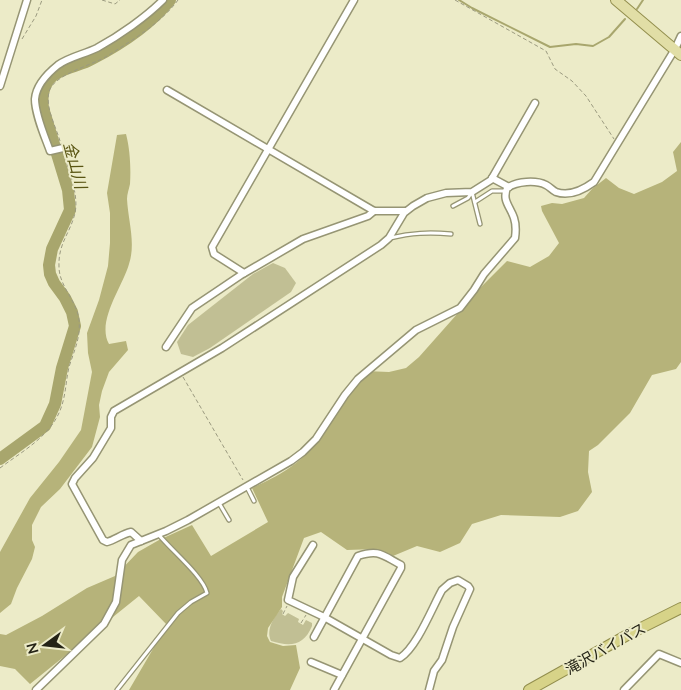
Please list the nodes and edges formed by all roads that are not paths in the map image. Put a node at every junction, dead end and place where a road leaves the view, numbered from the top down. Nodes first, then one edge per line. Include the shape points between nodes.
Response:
1 (27, 0) edge
2 (162, 0) edge
3 (354, 0) edge
4 (616, 0) edge
5 (681, 36) edge
6 (678, 52) edge
7 (0, 86) edge
8 (167, 90) dead end
9 (535, 103) dead end
10 (62, 148) road end
11 (269, 148) junction
12 (492, 178) junction
13 (507, 189) junction
14 (472, 192) junction
15 (475, 203) junction
16 (453, 206) dead end
17 (374, 211) junction
18 (405, 211) junction
19 (480, 224) dead end
20 (452, 234) dead end
21 (389, 238) junction
22 (244, 273) junction
23 (166, 347) dead end
24 (247, 487) junction
25 (254, 501) dead end
26 (219, 503) junction
27 (229, 520) dead end
28 (158, 534) junction
29 (141, 541) junction
30 (313, 545) dead end
31 (681, 608) edge
32 (324, 617) junction
33 (314, 637) dead end
34 (364, 639) junction
35 (312, 662) dead end
36 (681, 663) edge
37 (342, 675) junction
38 (36, 690) edge
39 (117, 690) edge
40 (334, 690) edge
41 (429, 690) edge
42 (530, 690) edge
43 (624, 690) edge

1 - 7 street
2 - 10 street via 107,42 62,63 44,78 35,98 36,107 50,152
3 - 11 street
4 - 6 main road
5 - 6 street
6 - 13 street via 594,182 577,192 555,192 536,183 518,183
8 - 11 street
9 - 12 street
11 - 17 street
11 - 22 street via 212,247 214,254
12 - 13 street
12 - 14 street
13 - 15 lane via 492,191
13 - 24 street via 505,200 514,217 515,238 465,302 453,312 416,330 383,357 351,386 309,447
14 - 15 lane
14 - 16 lane
14 - 18 street via 446,193 428,198
15 - 19 lane
17 - 18 street
17 - 22 street via 303,239
18 - 21 street
20 - 21 lane via 429,232
21 - 29 street via 222,348 114,411 111,428 93,458 73,481 74,489 103,540 107,542 131,532
22 - 23 street via 192,308
24 - 25 lane
24 - 26 street
26 - 27 lane
26 - 28 street
28 - 29 street
28 - 39 lane via 193,571 207,593 178,613
29 - 38 street via 131,545 124,555 116,602 104,624
30 - 32 street via 294,577 288,600
31 - 42 highway, 滝沢バイパス
32 - 33 street
32 - 34 street
32 - 34 street via 358,556 376,552 400,565
34 - 37 street
34 - 41 street via 400,658 413,645 442,590 458,580 468,586 470,589 442,660 434,670
35 - 37 street
36 - 43 street via 659,654
37 - 40 street

